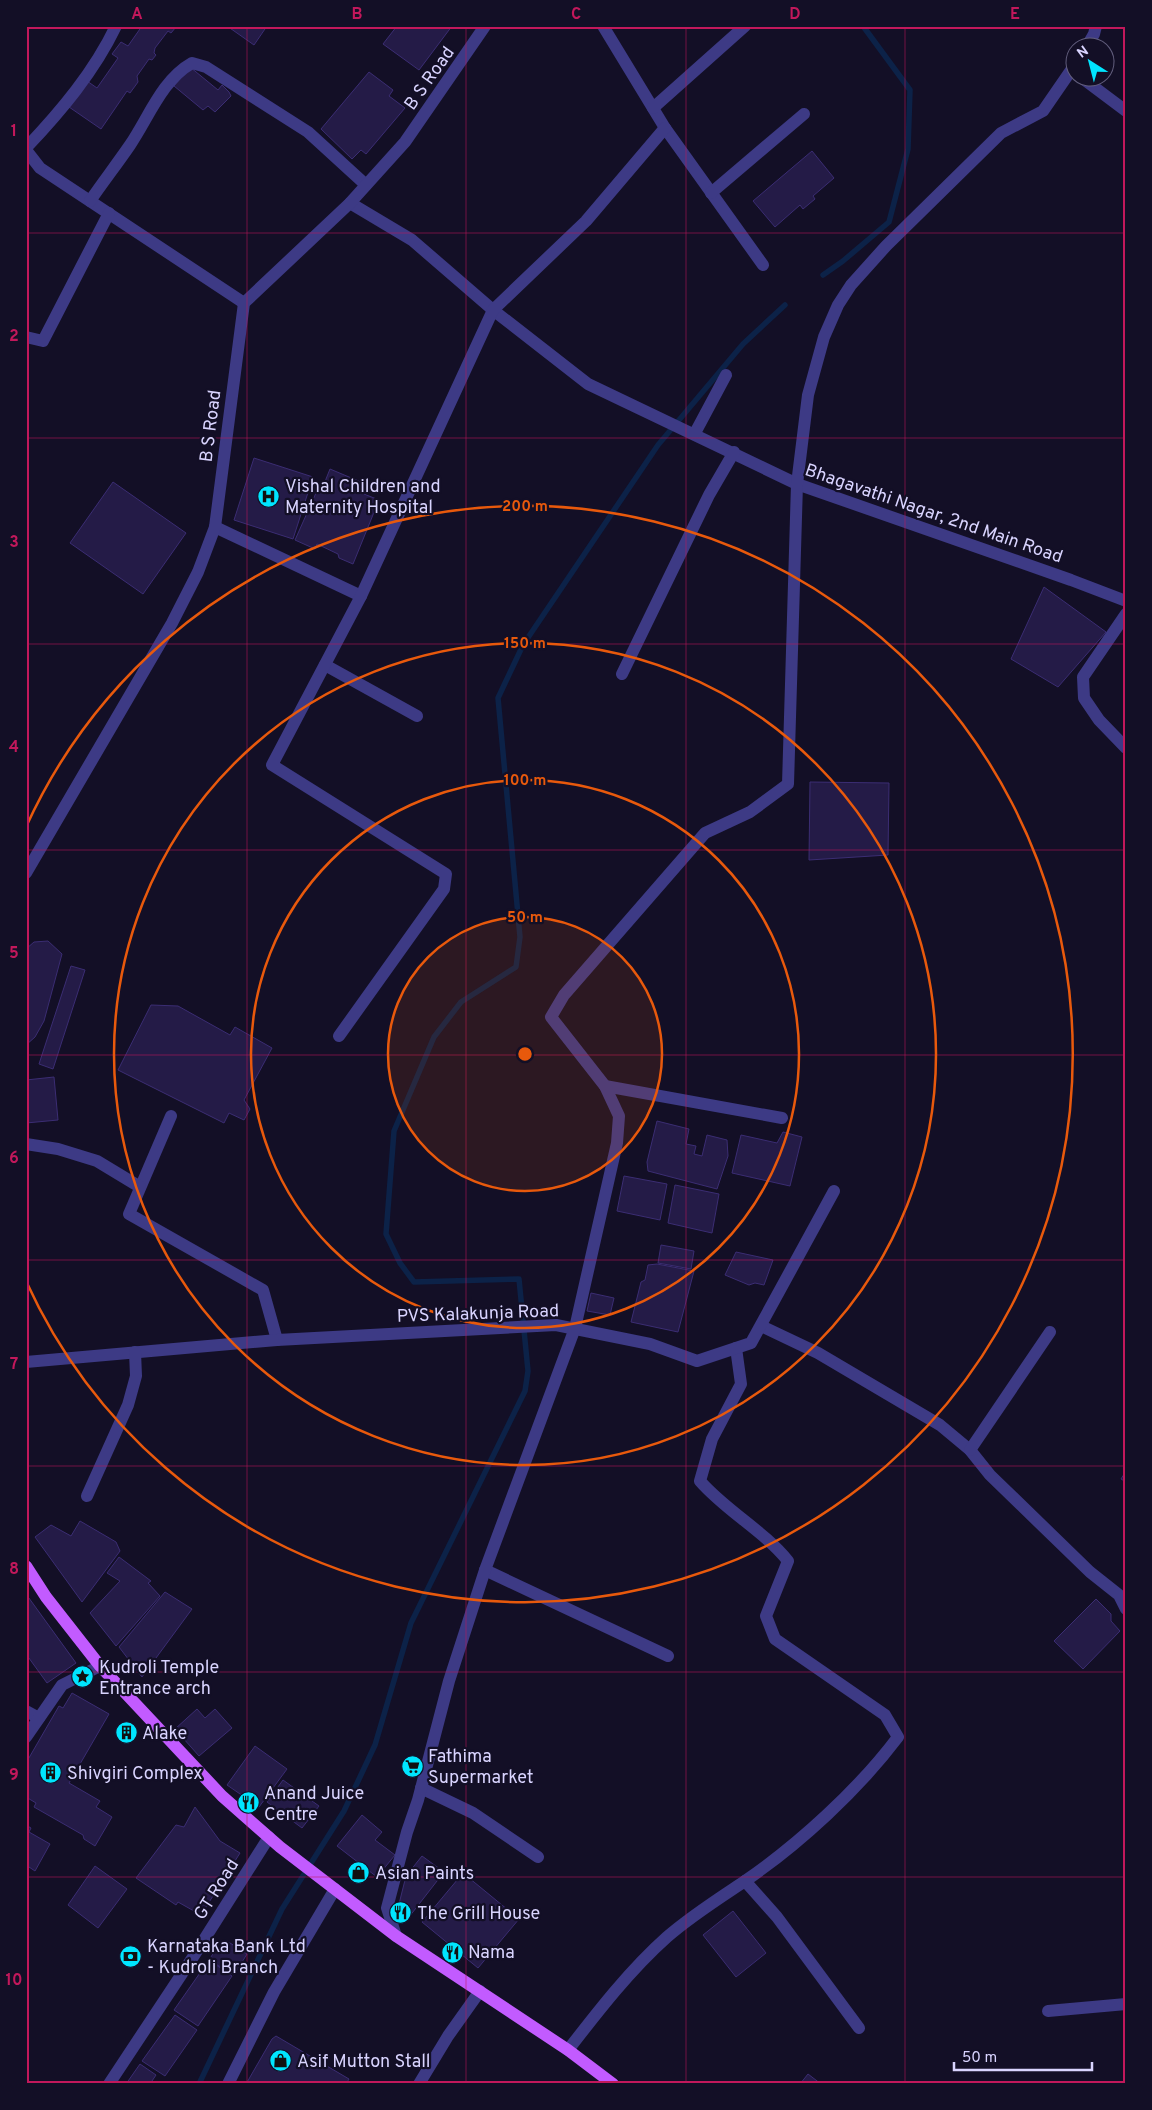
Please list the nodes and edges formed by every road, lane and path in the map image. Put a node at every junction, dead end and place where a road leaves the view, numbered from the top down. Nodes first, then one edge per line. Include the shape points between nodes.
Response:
1 (116, 26) edge
2 (485, 26) edge
3 (603, 26) edge
4 (745, 26) edge
5 (1096, 26) edge
6 (1092, 38) edge
7 (1064, 86) edge
8 (1098, 88) edge
9 (653, 108) junction
10 (1126, 110) edge
11 (804, 114) dead end
12 (665, 128) junction
13 (26, 149) edge
14 (366, 185) junction
15 (711, 193) junction
16 (90, 201) junction
17 (350, 203) junction
18 (109, 213) junction
19 (763, 265) dead end
20 (244, 304) junction
21 (493, 310) junction
22 (26, 337) edge
23 (726, 375) dead end
24 (691, 432) junction
25 (734, 452) junction
26 (797, 484) junction
27 (215, 527) junction
28 (361, 596) junction
29 (1126, 601) edge
30 (1126, 614) edge
31 (325, 665) junction
32 (622, 674) dead end
33 (417, 716) dead end
34 (1126, 748) edge
35 (26, 873) edge
36 (339, 1036) dead end
37 (605, 1086) junction
38 (171, 1116) dead end
39 (782, 1118) dead end
40 (26, 1144) edge
41 (140, 1187) junction
42 (834, 1191) dead end
43 (762, 1326) junction
44 (575, 1328) junction
45 (1050, 1332) dead end
46 (276, 1340) junction
47 (736, 1348) junction
48 (136, 1352) junction
49 (26, 1362) edge
50 (970, 1450) junction
51 (87, 1496) dead end
52 (26, 1566) edge
53 (485, 1570) junction
54 (1122, 1590) edge
55 (1126, 1609) edge
56 (668, 1656) dead end
57 (100, 1666) junction
58 (26, 1711) edge
59 (39, 1718) junction
60 (26, 1737) edge
61 (421, 1788) junction
62 (269, 1837) junction
63 (538, 1857) dead end
64 (745, 1881) junction
65 (330, 1885) junction
66 (396, 1936) junction
67 (480, 1991) junction
68 (1126, 2004) edge
69 (1048, 2011) dead end
70 (859, 2028) dead end
71 (568, 2050) junction
72 (110, 2084) edge
73 (228, 2084) edge
74 (419, 2084) edge
75 (614, 2084) edge

1 - 13 street via 102,55
2 - 14 street, B S Road via 405,142
3 - 9 street
4 - 9 street
5 - 6 street
7 - 26 street via 1043,111 1001,133 851,285 824,337 808,395
8 - 10 street
9 - 12 street
11 - 15 street
12 - 15 street
12 - 21 street via 586,221
13 - 16 street via 40,168
14 - 16 street via 308,132 206,67 192,62 163,91
14 - 17 street, B S Road
15 - 19 street
16 - 18 street
17 - 20 street, B S Road
17 - 21 street, Bhagavathi Nagar, 2nd Main Road via 412,240
18 - 20 street
18 - 22 street via 42,341
20 - 27 street, B S Road
21 - 24 street, Bhagavathi Nagar, 2nd Main Road via 588,384
21 - 28 street
23 - 24 street
24 - 25 street, Bhagavathi Nagar, 2nd Main Road
25 - 26 street, Bhagavathi Nagar, 2nd Main Road
25 - 32 street via 709,495
26 - 29 street, Bhagavathi Nagar, 2nd Main Road
26 - 37 street via 788,784 750,812 705,833 564,994 551,1017
27 - 28 street
27 - 35 street, B S Road via 198,572 172,623
28 - 31 street
30 - 34 street via 1084,677 1084,698 1099,720
31 - 33 street
31 - 36 street via 272,766 446,874 444,889
37 - 39 street
37 - 44 street via 619,1116 617,1143
38 - 41 street
40 - 41 street via 58,1149 97,1161
41 - 46 street via 128,1214 263,1290
42 - 43 street, PVS Kalakunja Road
43 - 47 street, PVS Kalakunja Road via 751,1343
43 - 50 street via 818,1353 927,1417
44 - 46 street, PVS Kalakunja Road via 556,1325
44 - 47 street, PVS Kalakunja Road via 650,1344 697,1361
44 - 53 street
45 - 50 street
46 - 48 street, PVS Kalakunja Road
47 - 64 street via 741,1384 712,1439 700,1481 713,1496 774,1543 788,1561 766,1616 774,1639 884,1715 898,1738 868,1774 777,1859
48 - 49 street, PVS Kalakunja Road
48 - 51 street via 136,1376 128,1406
50 - 54 street via 997,1482 1090,1572
52 - 57 main road
53 - 56 street
53 - 61 street via 449,1681
54 - 55 street
57 - 59 street via 62,1685
57 - 62 main road via 222,1796
58 - 59 street
59 - 60 street
61 - 63 street via 473,1813
61 - 66 street via 387,1908
62 - 65 main road
62 - 72 street, GT Road
64 - 70 street via 777,1917
64 - 71 street via 666,1938 607,2000
65 - 66 main road
65 - 73 street
66 - 67 main road
67 - 71 main road
67 - 74 street
68 - 69 street
71 - 75 main road

